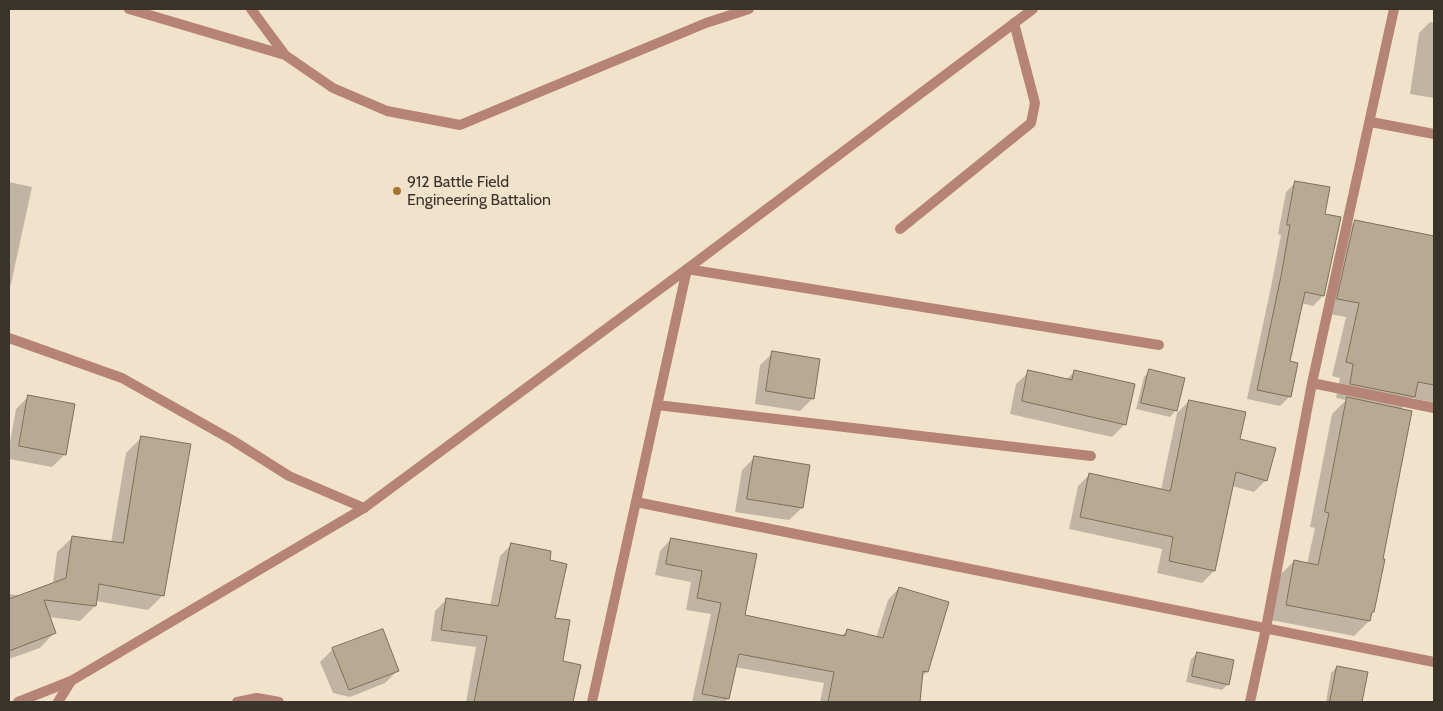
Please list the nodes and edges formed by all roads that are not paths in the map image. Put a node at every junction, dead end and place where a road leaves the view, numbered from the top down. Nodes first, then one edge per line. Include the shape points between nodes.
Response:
1 (129, 9) edge
2 (251, 9) edge
3 (749, 9) edge
4 (1033, 9) edge
5 (1394, 9) edge
6 (1014, 23) junction
7 (285, 56) junction
8 (1371, 122) junction
9 (1434, 134) edge
10 (900, 229) dead end
11 (687, 269) junction
12 (9, 338) edge
13 (1159, 345) dead end
14 (1312, 383) junction
15 (657, 405) junction
16 (1434, 408) edge
17 (1091, 456) dead end
18 (636, 502) junction
19 (364, 508) junction
20 (1266, 628) junction
21 (1434, 662) edge
22 (71, 681) junction
23 (18, 702) edge
24 (58, 702) edge
25 (237, 702) edge
26 (279, 702) edge
27 (592, 702) edge
28 (1250, 702) edge

1 - 7 street
2 - 7 street
3 - 7 street via 706,23 460,125 387,111 333,88
4 - 6 street
5 - 8 street
6 - 10 street via 1035,104 1031,123
6 - 11 street
8 - 9 street
8 - 14 street
11 - 13 street
11 - 15 street
11 - 19 street
12 - 19 street via 122,378 289,476
14 - 16 street
14 - 20 street
15 - 17 street
15 - 18 street
18 - 20 street
18 - 27 street
19 - 22 street
20 - 21 street
20 - 28 street
22 - 23 street
22 - 24 street
25 - 26 street via 257,698

